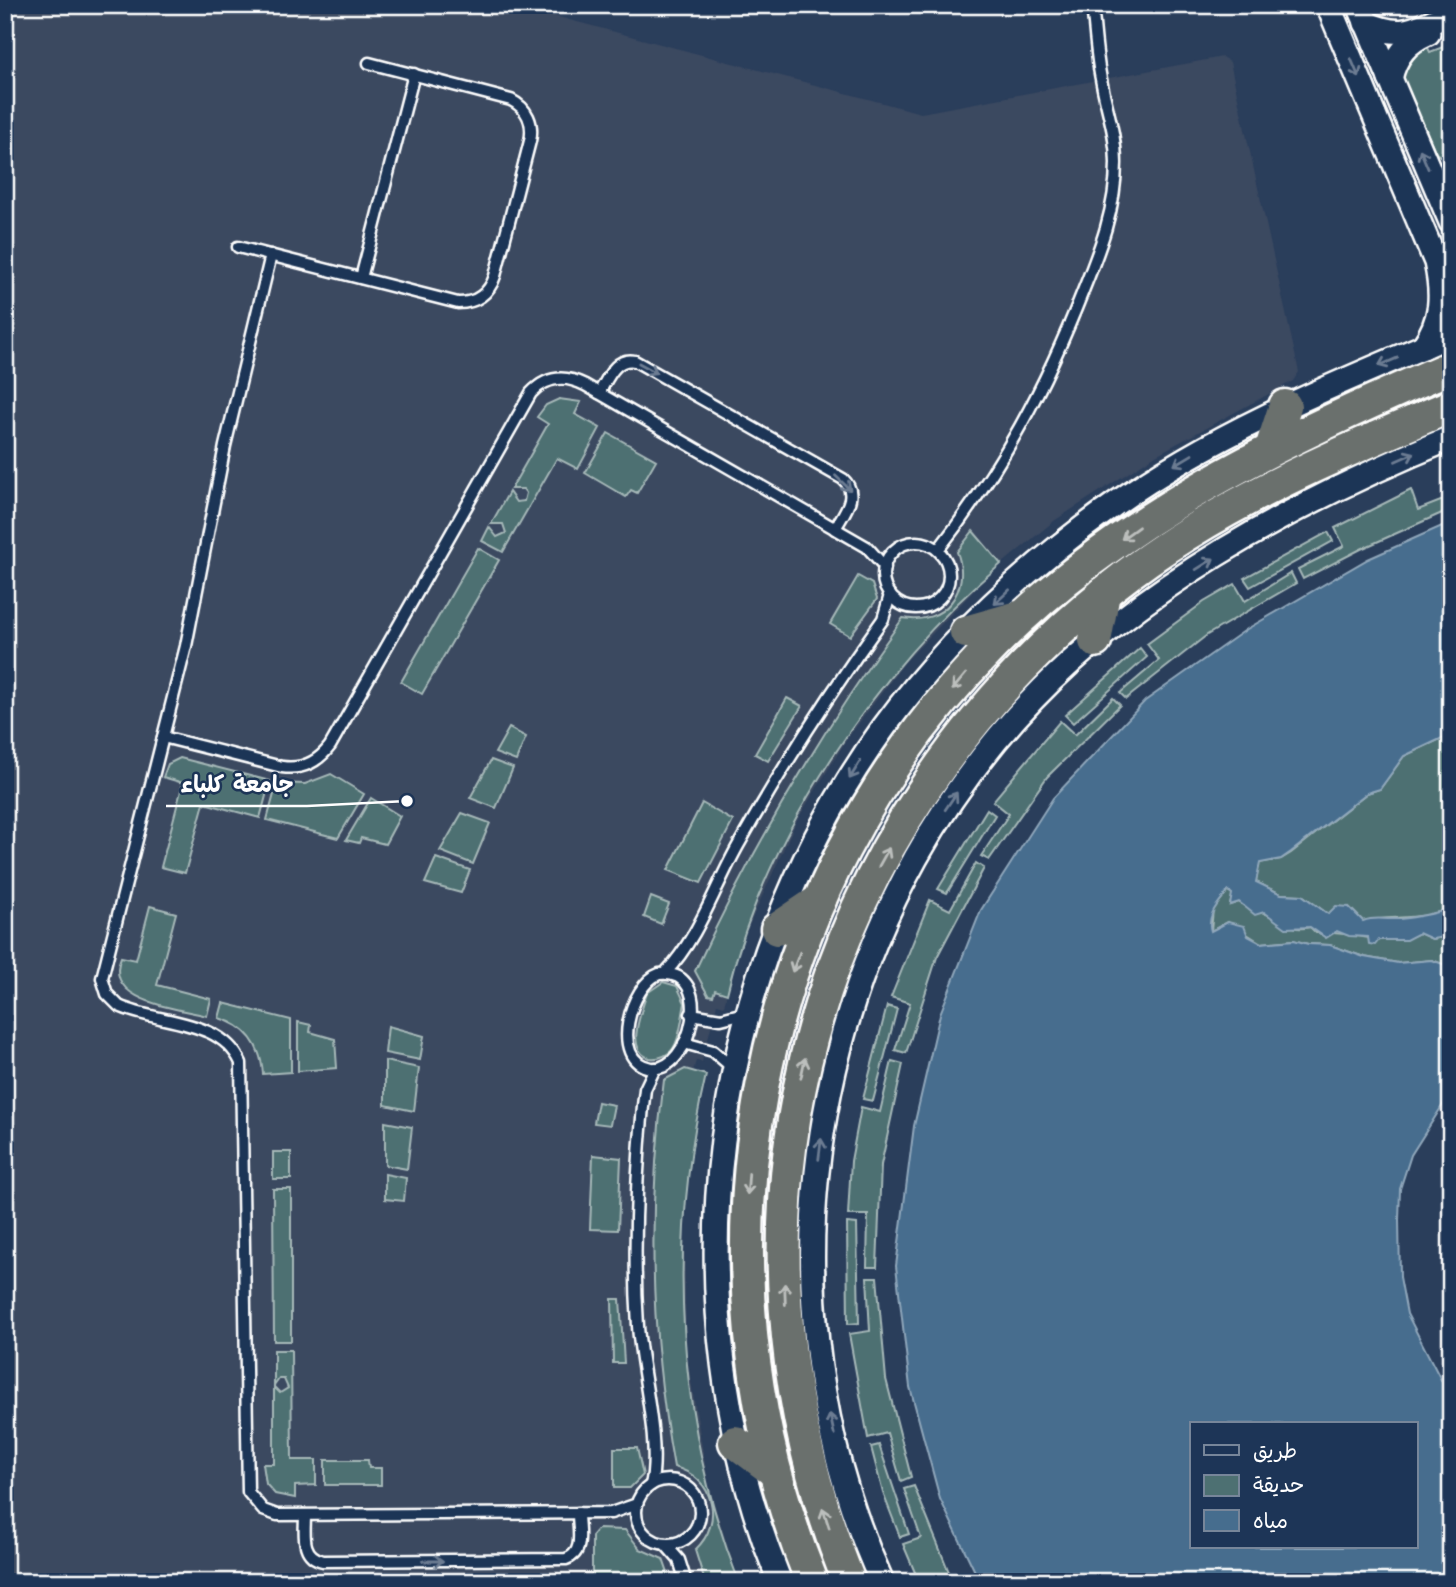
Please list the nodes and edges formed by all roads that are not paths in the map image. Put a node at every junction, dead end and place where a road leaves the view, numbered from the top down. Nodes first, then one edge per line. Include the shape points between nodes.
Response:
1 (1092, 5) edge
2 (1328, 5) edge
3 (1362, 14) edge
4 (1451, 14) edge
5 (1451, 23) edge
6 (369, 62) dead end
7 (414, 74) junction
8 (1390, 79) junction
9 (1451, 222) edge
10 (238, 247) dead end
11 (1431, 248) junction
12 (271, 255) junction
13 (361, 278) junction
14 (1451, 289) edge
15 (1451, 335) edge
16 (1423, 347) junction
17 (1451, 368) edge
18 (599, 393) junction
19 (1293, 419) junction
20 (1447, 419) edge
21 (1220, 514) junction
22 (835, 529) junction
23 (867, 547) junction
24 (938, 550) junction
25 (893, 552) junction
26 (885, 567) junction
27 (1104, 593) junction
28 (890, 595) junction
29 (906, 606) junction
30 (1024, 616) junction
31 (883, 619) junction
32 (966, 632) junction
33 (1095, 641) junction
34 (163, 737) junction
35 (820, 900) junction
36 (777, 929) junction
37 (686, 949) junction
38 (665, 973) junction
39 (681, 978) junction
40 (749, 1012) junction
41 (691, 1014) junction
42 (684, 1043) junction
43 (640, 1064) junction
44 (656, 1068) junction
45 (734, 1069) junction
46 (645, 1089) junction
47 (735, 1442) junction
48 (656, 1458) junction
49 (775, 1472) junction
50 (670, 1480) junction
51 (651, 1485) junction
52 (637, 1504) junction
53 (578, 1513) junction
54 (611, 1513) junction
55 (305, 1515) junction
56 (638, 1523) junction
57 (684, 1540) junction
58 (665, 1544) junction
59 (682, 1566) junction
60 (686, 1582) edge
61 (780, 1582) edge
62 (812, 1582) edge
63 (849, 1582) edge
64 (882, 1582) edge

1 - 24 lane via 1100,79 1116,146 1108,223 1064,340 1027,418 989,482
2 -> 11 street
3 - 4 street via 1387,32 1403,33
3 - 8 street
5 - 8 street via 1409,43 1394,63
6 - 7 lane
7 - 13 lane
7 - 13 lane via 517,103 530,120 530,141 495,276 484,294 458,303
9 -> 8 street
10 - 12 lane
11 - 14 street
11 - 16 street via 1441,304 1436,327
12 - 13 lane
12 - 34 lane
15 - 16 street
16 -> 19 street
17 - 19 highway
18 - 22 lane
18 -> 22 lane via 618,364 635,361 831,472 852,491
18 - 34 lane via 561,378 544,382 531,393 320,758 298,768 282,767
19 - 21 highway via 1302,445 1297,457 1248,485
19 -> 30 highway via 1272,446 1136,528
19 -> 32 street via 1198,451 1115,504 1038,564
20 - 21 highway
33 -> 20 street via 1151,598
21 - 27 highway
22 - 23 lane
23 - 25 lane
23 - 26 lane
24 - 25 lane via 911,542
24 - 29 lane via 949,571 942,594 930,605
25 - 26 lane
26 - 28 lane
27 - 33 highway
63 -> 27 highway via 810,1463 794,1384 785,1303 787,1181 814,1021 838,951 866,890 932,779 1012,680
28 - 29 lane
28 - 31 lane
29 - 31 lane
30 - 32 highway
30 -> 35 highway via 966,673 912,740 866,811
31 - 37 lane via 783,767
32 -> 36 street via 911,692 862,758 821,830
64 -> 33 street via 840,1464 817,1334 815,1189 834,1070 855,993 877,937 936,824 1014,721
34 - 55 lane via 103,969 104,986 112,1001 127,1010 216,1035 232,1046 241,1063 246,1484 263,1510
35 - 36 highway
35 -> 49 highway via 770,1047 749,1173 745,1258 750,1343
36 - 40 street
37 - 38 lane
37 - 39 lane
38 - 39 lane
38 - 43 lane via 643,984 627,1031 628,1050
39 - 41 lane via 692,992
40 - 41 lane via 721,1019
40 - 45 street
41 - 42 lane
42 - 44 lane via 674,1061
42 - 45 lane via 713,1051
43 - 44 lane
43 - 46 lane
44 - 46 lane
45 - 47 street via 721,1152 715,1275
46 - 48 lane via 636,1194 635,1283 642,1371
47 - 49 highway
47 - 61 street
48 - 50 lane
48 - 51 lane
49 - 62 highway
50 - 51 lane
50 - 57 lane via 685,1485 699,1505 695,1529
51 - 52 lane
52 - 54 lane
52 - 56 lane
53 - 54 lane
53 - 55 lane
55 -> 53 lane via 307,1551 323,1562 566,1559 578,1548
54 - 56 lane
56 - 58 lane via 651,1540
57 - 58 lane
57 - 59 lane
58 - 59 lane
59 - 60 lane

